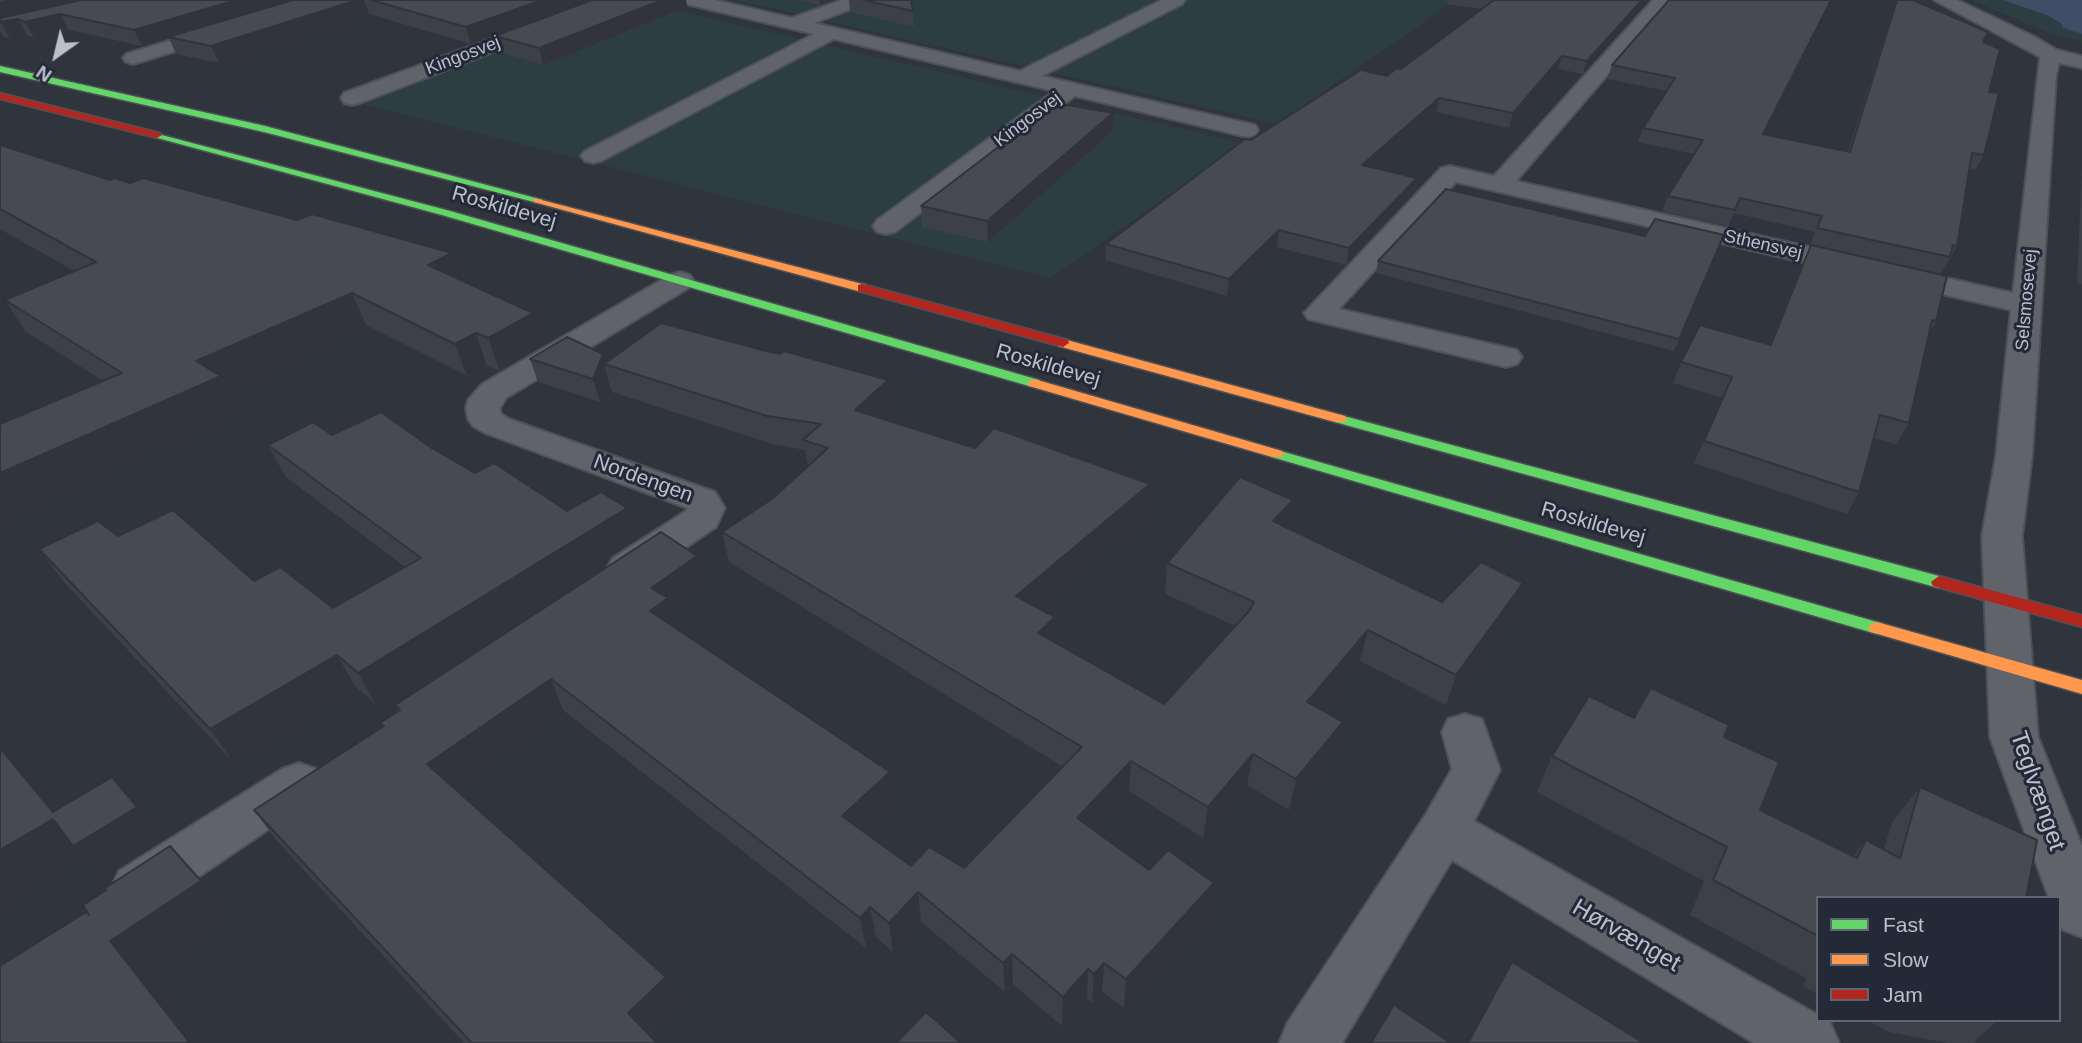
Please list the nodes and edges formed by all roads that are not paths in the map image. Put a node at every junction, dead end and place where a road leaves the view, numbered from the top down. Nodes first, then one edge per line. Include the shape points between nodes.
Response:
1 (323, 0) edge
2 (613, 0) edge
3 (692, 0) edge
4 (859, 0) edge
5 (1176, 0) edge
6 (1662, 0) edge
7 (1943, 0) edge
8 (793, 24) junction
9 (831, 33) junction
10 (2050, 55) junction
11 (2082, 57) edge
12 (133, 58) dead end
13 (2082, 62) edge
14 (0, 69) edge
15 (1021, 78) junction
16 (1069, 90) junction
17 (0, 96) edge
18 (352, 98) dead end
19 (1247, 130) dead end
20 (593, 156) dead end
21 (1500, 184) junction
22 (886, 226) dead end
23 (680, 281) junction
24 (2027, 305) junction
25 (1506, 357) dead end
26 (593, 591) edge
27 (2006, 601) junction
28 (2082, 621) edge
29 (2009, 666) junction
30 (2082, 687) edge
31 (1465, 732) dead end
32 (336, 759) edge
33 (1444, 829) junction
34 (101, 912) edge
35 (2082, 913) edge
36 (1309, 1043) edge
37 (1809, 1043) edge

1 - 12 street
2 - 18 street, Kingosvej
3 - 8 street, Kingosvej
4 - 8 street
5 - 15 street, Kingosvej
6 - 21 street
7 - 10 street
8 - 9 street, Kingosvej
9 - 15 street, Kingosvej
9 - 20 street
10 - 11 street
10 - 13 street
10 - 24 street, Selsmosevej
14 - 27 main road, Roskildevej via 265,129 498,189
15 - 16 street, Kingosvej
16 - 19 street, Kingosvej
16 - 22 street, Kingosvej
17 - 23 main road, Roskildevej via 211,148
21 - 24 street, Sthensvej
21 - 25 street, Sthensvej via 1450,173 1319,313
23 - 26 street, Nordengen via 485,400 485,419 497,426 702,500 706,508 702,518
23 - 29 main road, Roskildevej
24 - 27 street, Selsmosevej via 2014,456 2003,521
27 - 28 main road, Roskildevej
27 - 29 street, Selsmosevej
29 - 30 main road, Roskildevej
29 - 35 street, Teglvænget via 2014,737
31 - 33 street via 1476,770
32 - 34 street
33 - 36 street
33 - 37 street, Hørvænget

